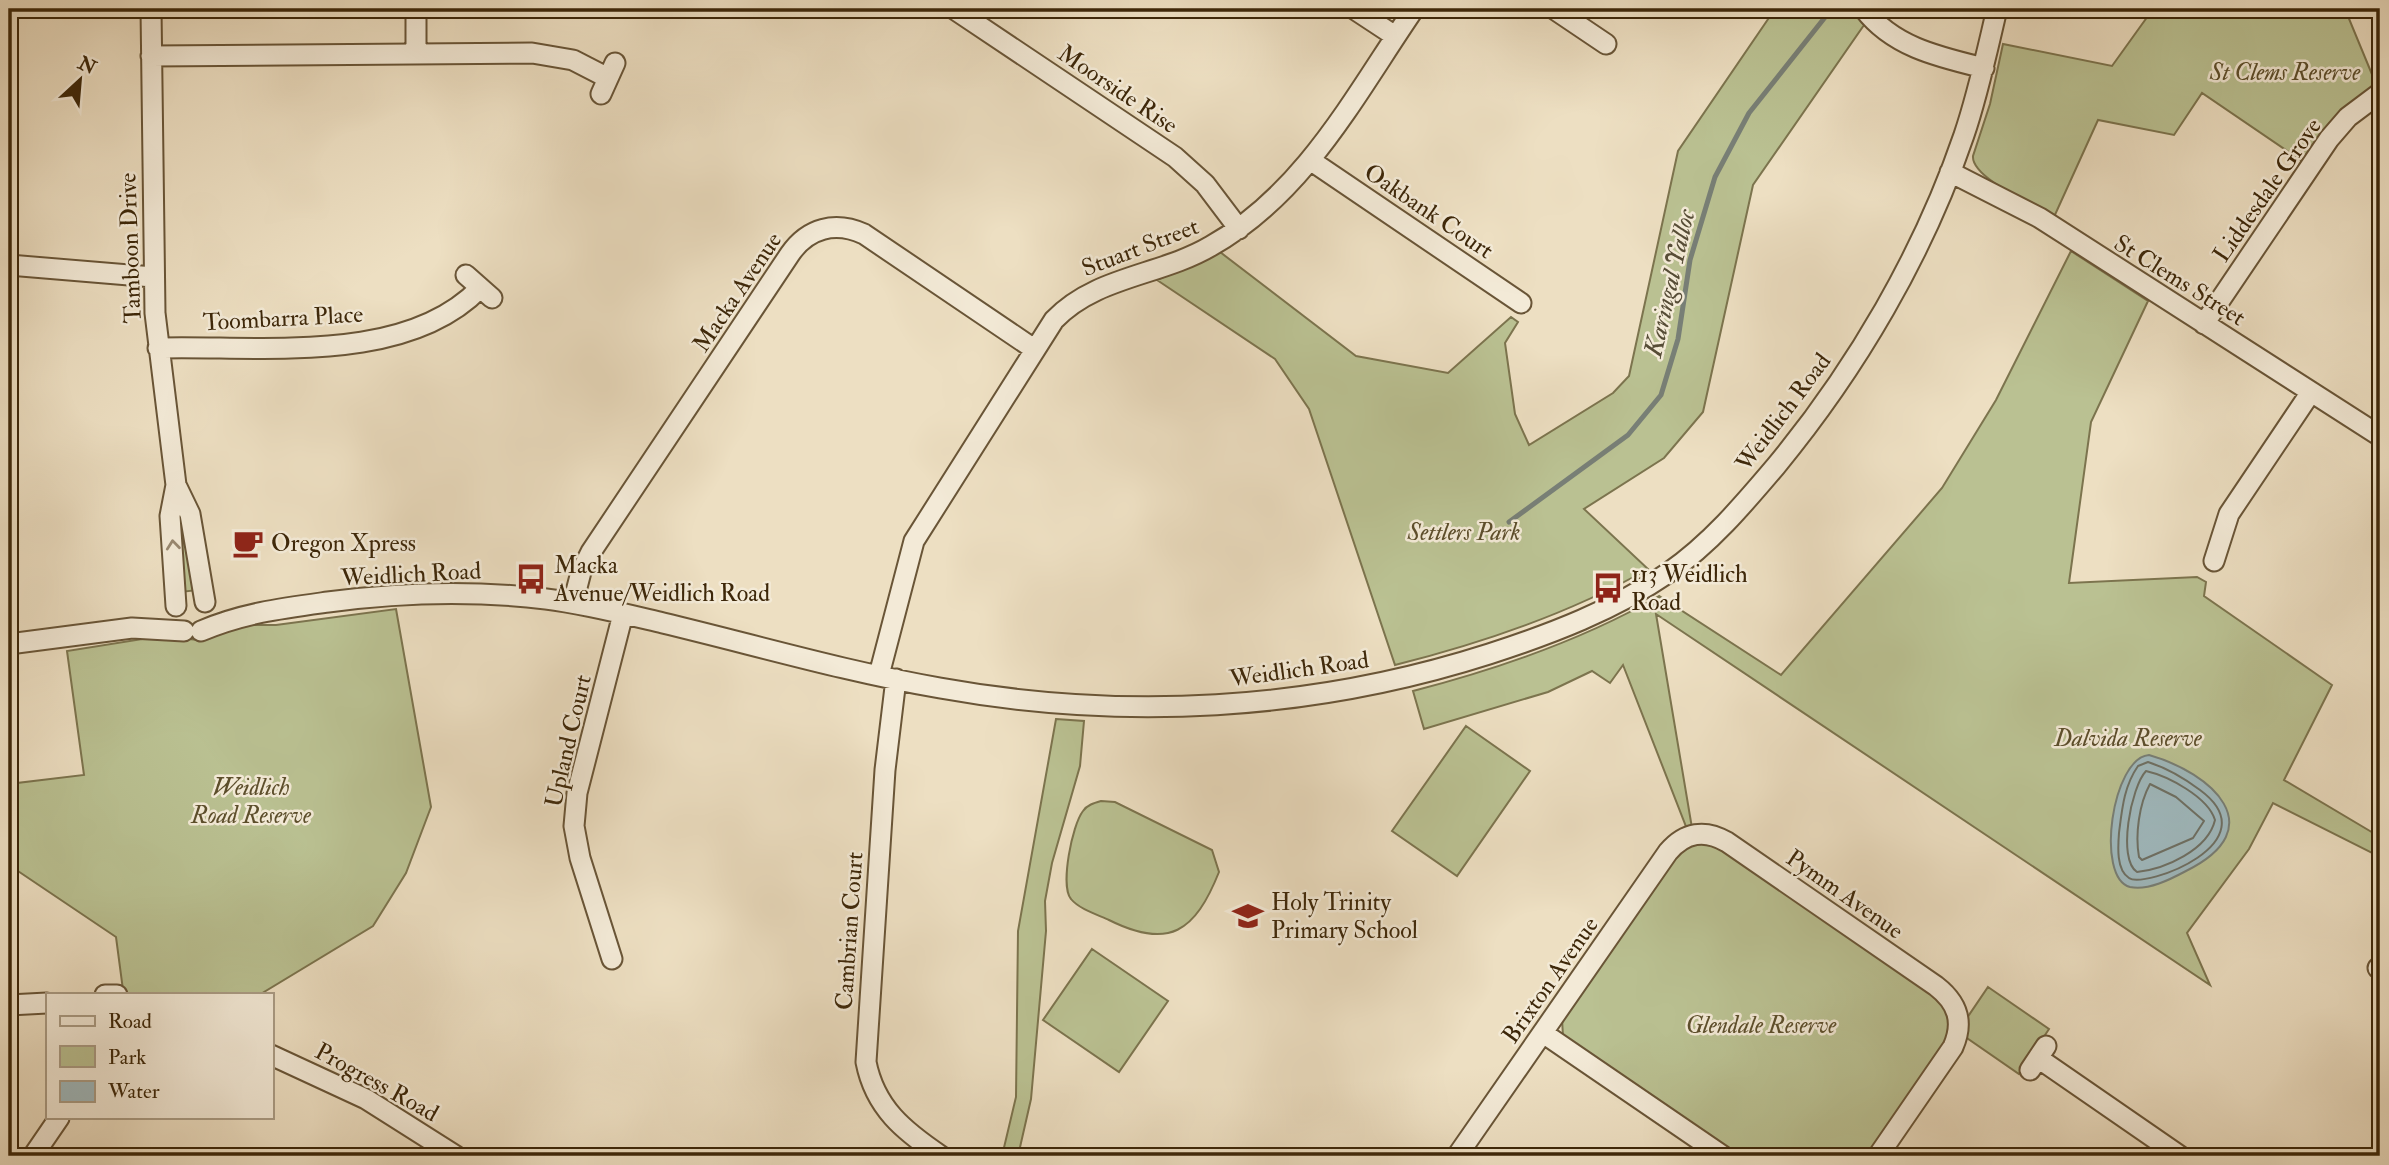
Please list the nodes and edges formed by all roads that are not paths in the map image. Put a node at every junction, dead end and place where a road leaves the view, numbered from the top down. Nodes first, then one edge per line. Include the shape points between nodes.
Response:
1 (151, 9) edge
2 (416, 9) edge
3 (1354, 9) edge
4 (1414, 9) edge
5 (1554, 9) edge
6 (1864, 9) edge
7 (1997, 9) edge
8 (945, 11) edge
9 (1395, 36) junction
10 (1606, 44) dead end
11 (416, 53) junction
12 (151, 56) junction
13 (1984, 68) junction
14 (608, 78) dead end
15 (2380, 93) edge
16 (1311, 160) junction
17 (1950, 172) junction
18 (1239, 229) junction
19 (9, 265) edge
20 (153, 277) junction
21 (479, 287) dead end
22 (1521, 303) dead end
23 (2204, 324) junction
24 (158, 348) junction
25 (1034, 349) junction
26 (2311, 392) junction
27 (2380, 436) edge
28 (176, 485) junction
29 (2214, 561) dead end
30 (205, 602) junction
31 (573, 603) junction
32 (176, 606) junction
33 (262, 611) junction
34 (623, 614) junction
35 (132, 628) junction
36 (193, 631) junction
37 (9, 644) edge
38 (887, 677) junction
39 (1688, 835) joint
40 (612, 959) dead end
41 (28, 1005) edge
42 (46, 1012) edge
43 (1543, 1033) junction
44 (273, 1056) edge
45 (2038, 1058) dead end
46 (58, 1120) edge
47 (33, 1156) edge
48 (456, 1156) edge
49 (941, 1156) edge
50 (1457, 1156) edge
51 (1723, 1156) edge
52 (1878, 1156) edge
53 (2180, 1156) edge

1 - 12 street, Tamboon Drive
2 - 11 street
3 - 9 street
4 - 9 street, Stuart Street
5 - 10 street
6 - 13 street via 1886,32 1916,49
7 - 13 street, Weidlich Road
8 - 18 street, Moorside Rise via 1175,157 1205,184
9 - 16 street, Stuart Street
11 - 12 street
11 - 14 street via 550,54
12 - 20 street, Tamboon Drive
13 - 17 street, Weidlich Road
15 - 23 street, Liddesdale Grove via 2348,117 2329,139
16 - 18 street, Stuart Street via 1268,207
16 - 22 street, Oakbank Court
17 - 23 street, St Clems Street via 2028,211
17 - 38 street, Weidlich Road via 1872,329 1785,454 1699,548 1652,583 1601,611 1517,645 1436,670 1259,702 1176,707 1069,705 990,697
18 - 25 street, Stuart Street via 1179,262 1079,297 1054,320
19 - 20 street
20 - 24 street, Tamboon Drive
21 - 24 street, Toombarra Place via 442,318 377,339 318,345
23 - 26 street, St Clems Street
24 - 28 street, Tamboon Drive
25 - 31 street, Macka Avenue via 864,234 843,227 811,233 790,254 591,552
25 - 38 street, Stuart Street via 914,541
26 - 27 street, St Clems Street
26 - 29 street via 2230,514
28 - 30 street, Tamboon Drive via 190,514
32 -> 28 street, Tamboon Drive via 170,516
30 - 32 street via 190,597
30 - 33 street, Weidlich Road
30 - 36 street via 211,618
31 - 33 street, Weidlich Road via 439,592
31 - 34 street, Weidlich Road
32 - 35 street, Weidlich Road
32 - 36 street via 176,623
33 - 36 street, Weidlich Road
34 - 38 street, Weidlich Road
34 - 40 street, Upland Court via 581,776 574,826
35 - 36 street, Weidlich Road
35 - 37 street, Weidlich Road
38 - 49 street, Cambrian Court via 886,770 866,1062 873,1088 888,1114
39 - 43 street, Brixton Avenue via 1668,852
39 - 52 street, Pymm Avenue via 1713,835 1727,842 1945,993 1956,1008 1957,1037 1946,1058
41 - 42 street
43 - 50 street, Brixton Avenue
43 - 51 street
44 - 48 street, Progress Road via 366,1099
45 - 53 street
46 - 47 street

